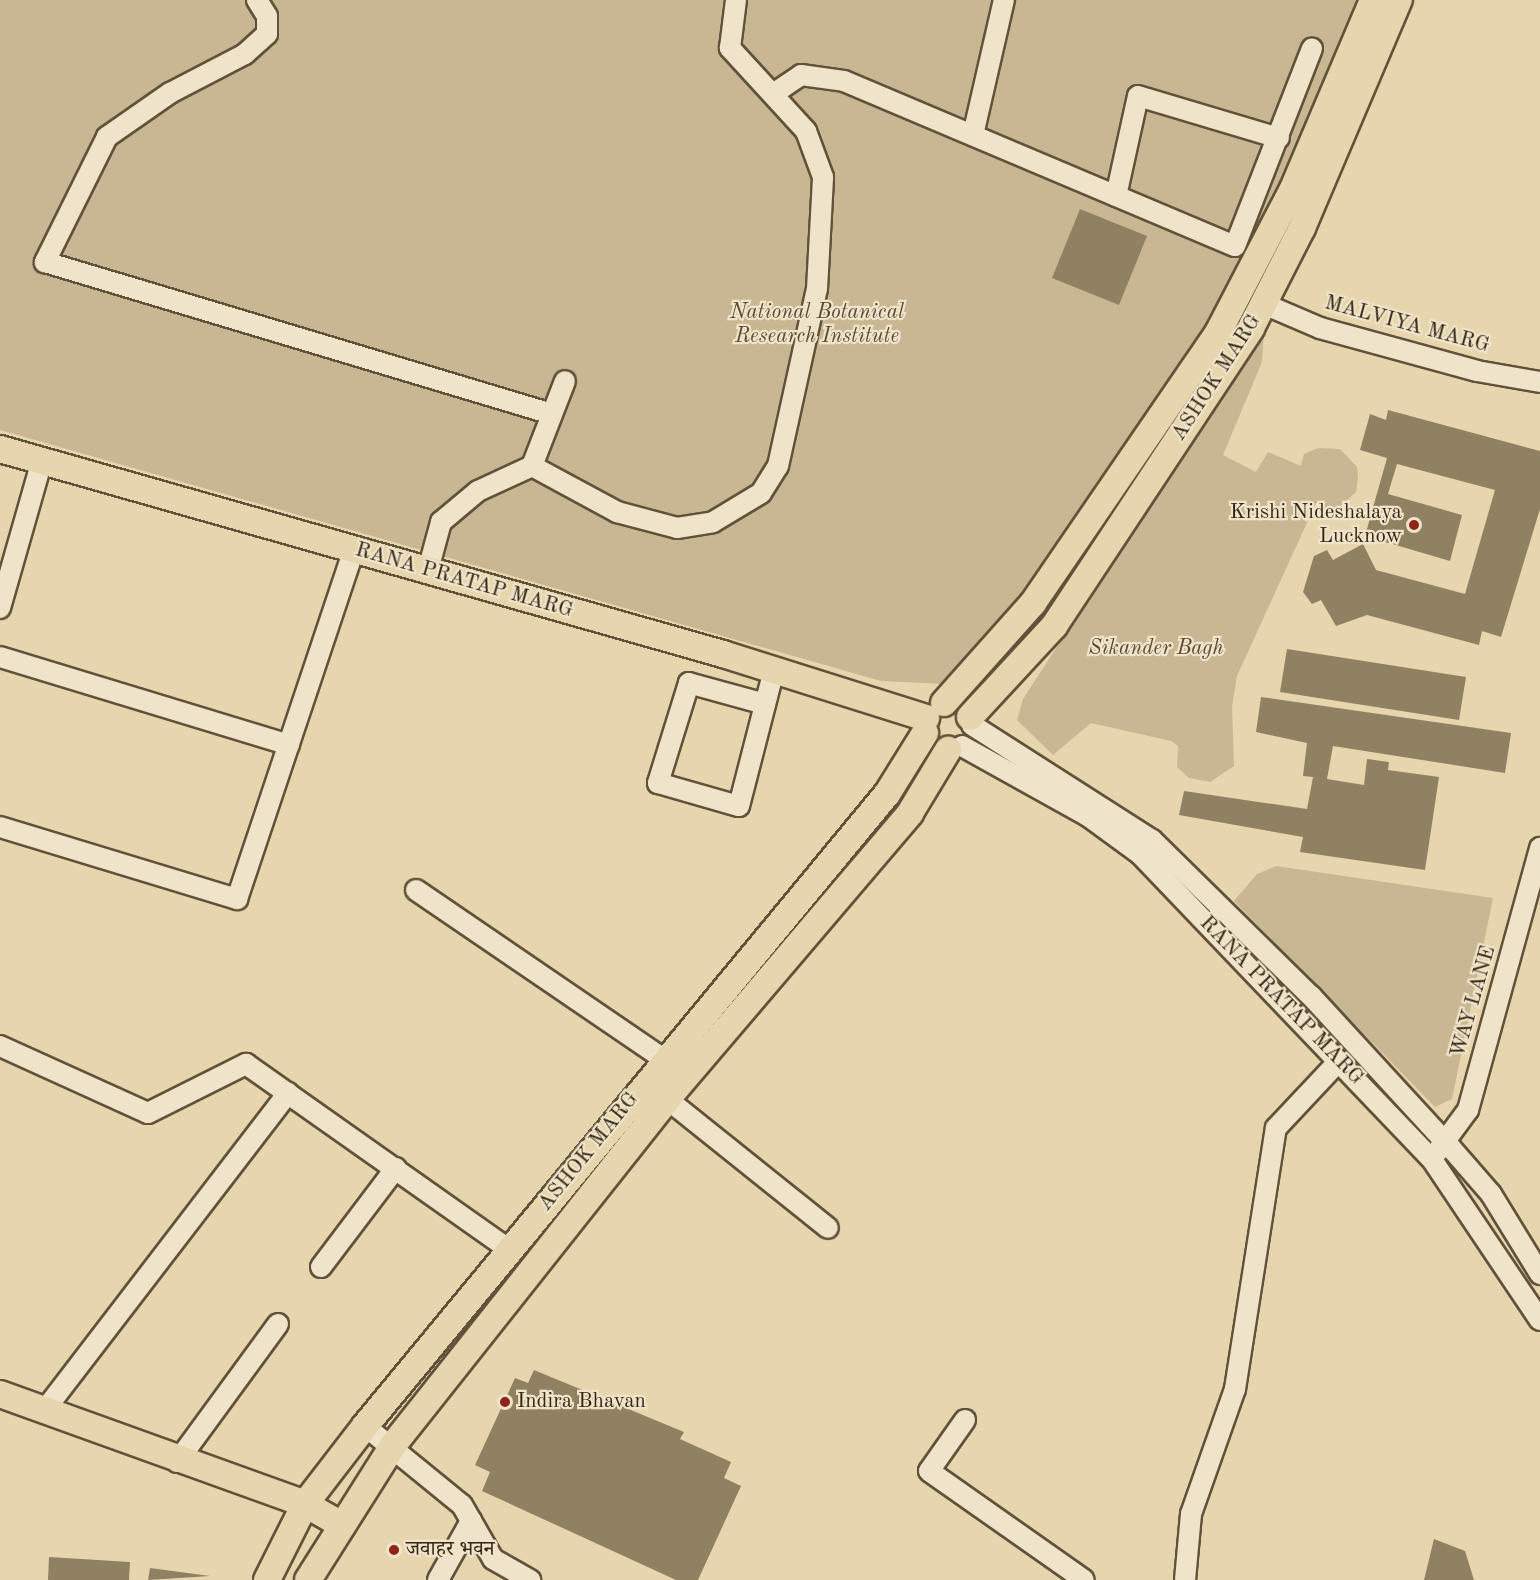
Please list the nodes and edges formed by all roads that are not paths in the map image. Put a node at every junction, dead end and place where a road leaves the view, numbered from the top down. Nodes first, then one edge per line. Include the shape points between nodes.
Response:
1 (257, 0) edge
2 (735, 0) edge
3 (1004, 0) edge
4 (1373, 0) edge
5 (1399, 0) edge
6 (1312, 48) dead end
7 (773, 94) junction
8 (973, 135) junction
9 (1279, 138) junction
10 (1116, 196) junction
11 (1235, 246) junction
12 (1259, 256) junction
13 (1264, 304) junction
14 (565, 381) dead end
15 (1540, 382) edge
16 (552, 414) junction
17 (0, 449) edge
18 (42, 461) junction
19 (532, 466) junction
20 (354, 549) junction
21 (428, 570) junction
22 (0, 608) edge
23 (0, 657) edge
24 (774, 670) junction
25 (765, 704) junction
26 (932, 718) junction
27 (963, 735) junction
28 (289, 745) junction
29 (0, 826) edge
30 (1540, 848) edge
31 (416, 890) dead end
32 (1533, 905) edge
33 (0, 1046) edge
34 (664, 1059) junction
35 (1339, 1061) junction
36 (288, 1093) junction
37 (668, 1099) junction
38 (1446, 1144) junction
39 (1431, 1158) junction
40 (396, 1168) junction
41 (828, 1228) dead end
42 (510, 1250) junction
43 (321, 1267) dead end
44 (1540, 1274) edge
45 (1540, 1320) edge
46 (278, 1324) dead end
47 (0, 1394) edge
48 (44, 1411) junction
49 (965, 1420) dead end
50 (365, 1426) junction
51 (394, 1444) junction
52 (177, 1462) junction
53 (305, 1504) junction
54 (471, 1521) junction
55 (342, 1525) junction
56 (267, 1580) edge
57 (308, 1580) edge
58 (438, 1580) edge
59 (530, 1580) edge
60 (1084, 1580) edge
61 (1185, 1580) edge

1 - 16 street via 267,16 267,34 245,54 170,93 107,137 45,262
2 - 7 street via 730,48
3 - 8 street
4 - 12 main road, ASHOK MARG
5 - 13 main road, ASHOK MARG via 1302,228
6 - 9 street
7 - 8 street via 801,75 844,81
7 - 19 street via 806,131 823,177 818,289 778,466 761,493 713,522 676,528 617,512
8 - 10 street
9 - 10 street via 1138,96
9 - 11 street
10 - 11 street
11 - 12 street
12 - 26 main road, ASHOK MARG via 1220,331 1033,603
13 - 15 street, MALVIYA MARG via 1320,328 1477,371
13 - 27 main road, ASHOK MARG via 1054,626
14 - 16 street
16 - 19 street
17 - 18 main road, RANA PRATAP MARG
18 - 20 main road, RANA PRATAP MARG
18 - 22 street
19 - 21 street via 478,491 441,522
20 - 21 main road, RANA PRATAP MARG
20 - 28 street
21 - 24 main road, RANA PRATAP MARG
23 - 28 street
24 - 25 street
24 - 26 main road, RANA PRATAP MARG
25 - 25 street via 739,806 658,783 689,683
26 - 27 main road via 934,745
26 - 27 main road via 960,705
26 - 34 main road, ASHOK MARG via 887,794
27 - 35 street, RANA PRATAP MARG via 1140,854
27 - 37 main road, ASHOK MARG via 910,813
27 - 38 street, RANA PRATAP MARG via 1152,840 1311,996
28 - 29 street via 237,899
30 - 32 street, WAY LANE
31 - 34 street
32 - 38 street, WAY LANE via 1468,1110
33 - 36 street via 148,1113 246,1064
34 - 42 main road, ASHOK MARG
35 - 39 street, RANA PRATAP MARG
35 - 61 street via 1276,1128 1235,1389 1191,1514
36 - 40 street
36 - 48 street
37 - 41 street
37 - 51 main road, ASHOK MARG
38 - 39 street, WAY LANE
38 - 44 street, RANA PRATAP MARG via 1491,1194
39 - 45 street, RANA PRATAP MARG
40 - 42 street
40 - 43 street
42 - 50 main road, ASHOK MARG
46 - 52 street
47 - 48 main road
48 - 52 main road
49 - 60 street via 929,1471
50 - 51 street
50 - 53 main road, ASHOK MARG
51 - 54 street via 462,1505
51 - 55 main road, ASHOK MARG
52 - 53 main road
53 - 55 main road
53 - 56 main road, ASHOK MARG
54 - 58 street
54 - 59 street via 493,1559
55 - 57 main road, ASHOK MARG

